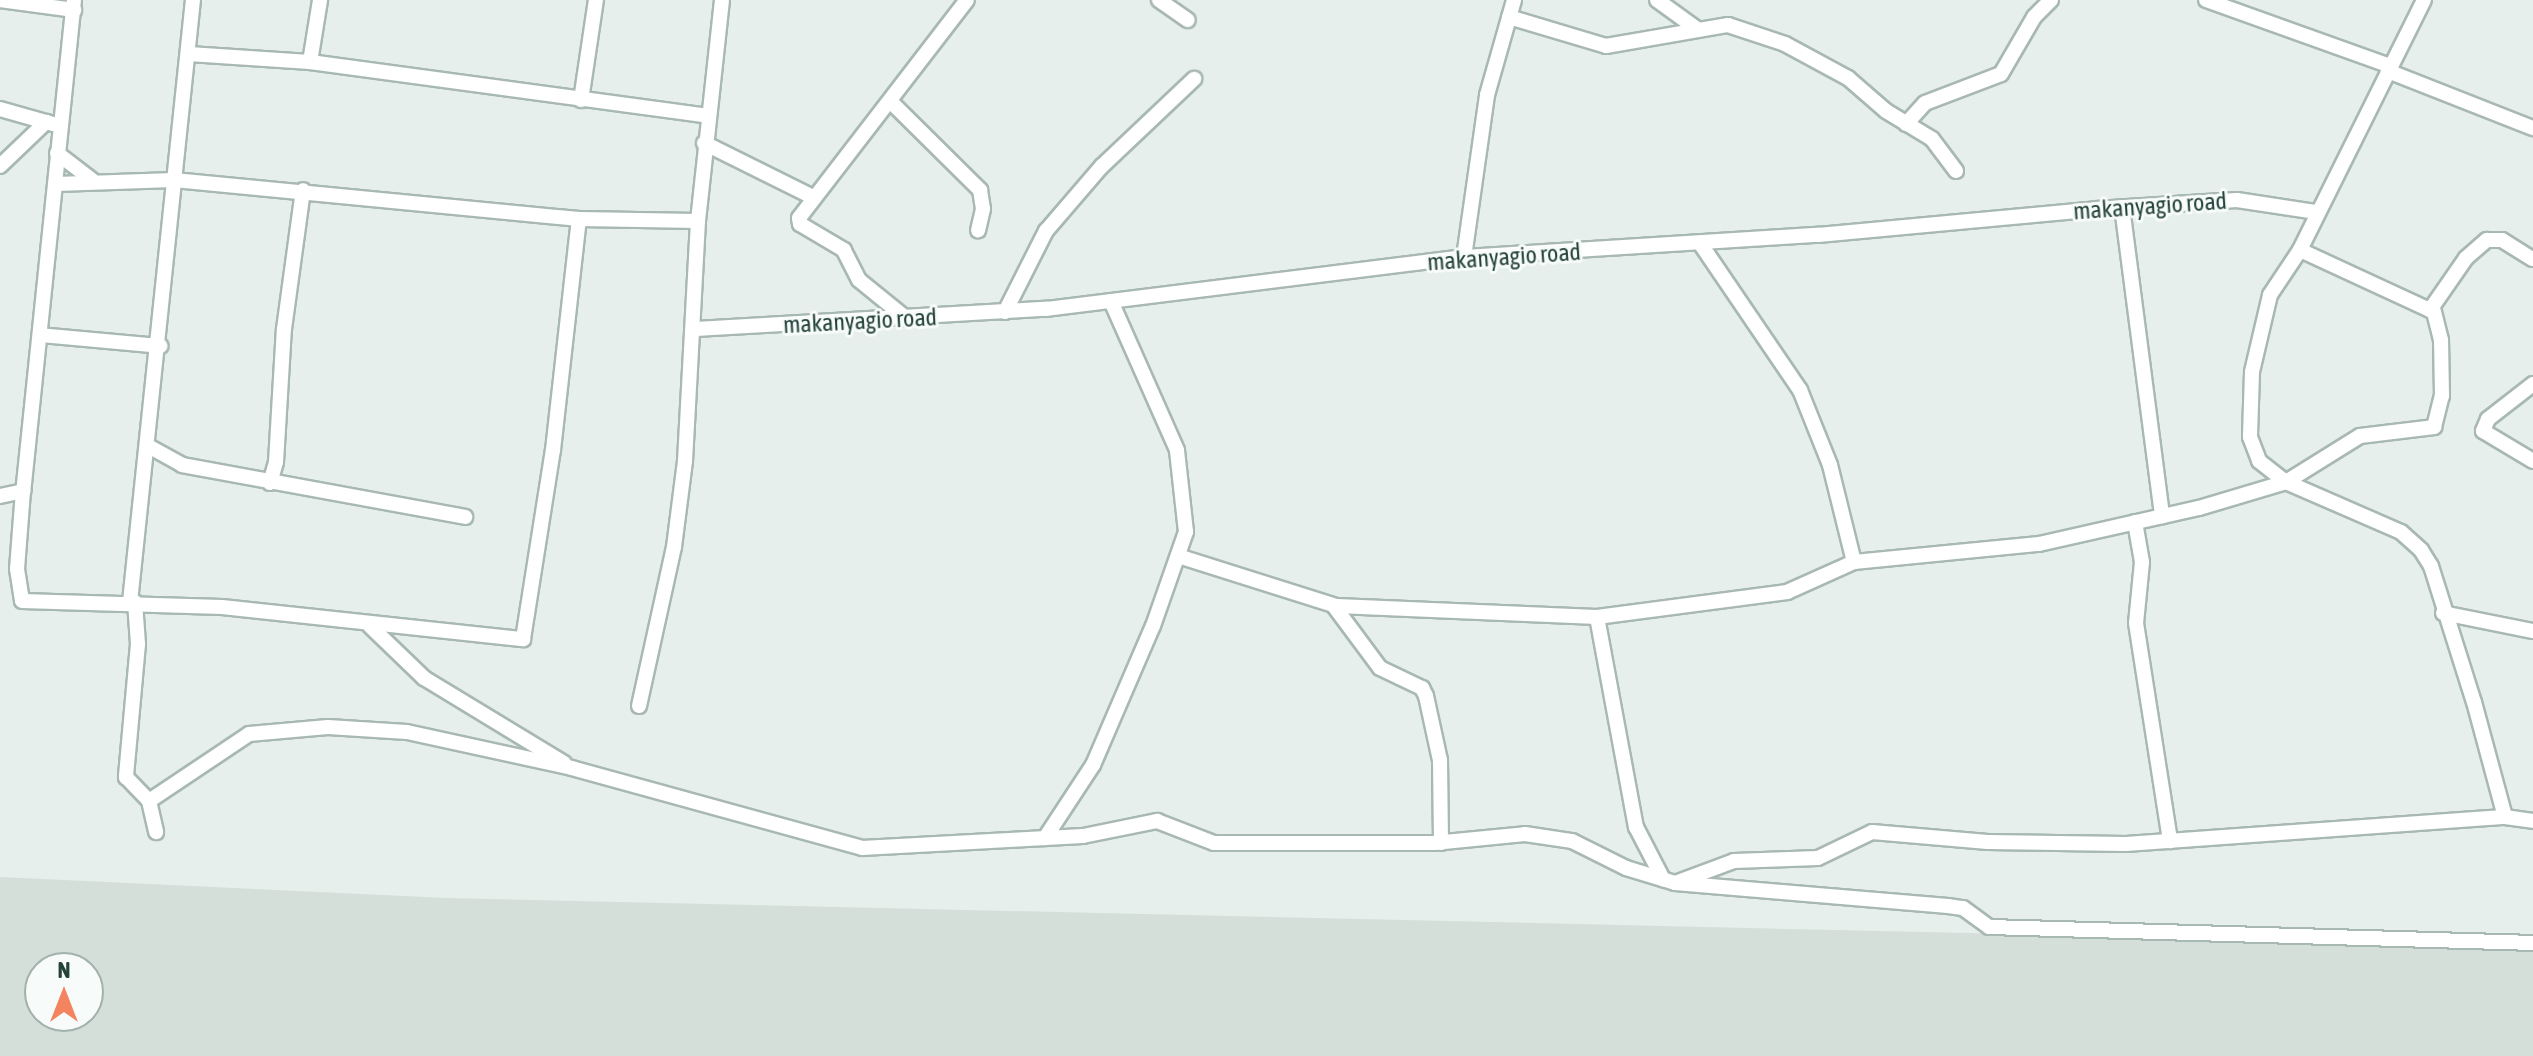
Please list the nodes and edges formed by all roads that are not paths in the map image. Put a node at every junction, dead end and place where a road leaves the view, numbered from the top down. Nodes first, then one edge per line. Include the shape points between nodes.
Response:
1 (0, 0) edge
2 (193, 0) edge
3 (320, 0) edge
4 (596, 0) edge
5 (722, 0) edge
6 (967, 0) edge
7 (1159, 0) edge
8 (1514, 0) edge
9 (1657, 0) edge
10 (2051, 0) edge
11 (2206, 0) edge
12 (2424, 0) edge
13 (74, 5) edge
14 (1509, 17) junction
15 (1188, 20) dead end
16 (1697, 29) junction
17 (189, 54) junction
18 (310, 62) junction
19 (2389, 69) junction
20 (1194, 79) dead end
21 (581, 100) junction
22 (890, 101) junction
23 (0, 109) edge
24 (708, 116) junction
25 (53, 124) junction
26 (1906, 124) junction
27 (2533, 128) edge
28 (704, 143) junction
29 (57, 153) junction
30 (0, 166) edge
31 (1956, 171) dead end
32 (92, 180) junction
33 (174, 180) junction
34 (56, 184) junction
35 (303, 190) junction
36 (813, 197) junction
37 (2122, 207) junction
38 (2315, 212) junction
39 (579, 219) junction
40 (698, 221) junction
41 (978, 230) dead end
42 (1700, 243) junction
43 (2300, 250) junction
44 (1464, 257) junction
45 (2533, 259) edge
46 (1111, 301) junction
47 (2433, 309) junction
48 (1005, 312) junction
49 (907, 319) junction
50 (694, 329) junction
51 (40, 335) junction
52 (160, 346) junction
53 (2533, 384) edge
54 (150, 447) junction
55 (2533, 461) edge
56 (2286, 482) junction
57 (270, 483) junction
58 (23, 491) junction
59 (0, 496) edge
60 (2162, 516) junction
61 (465, 517) dead end
62 (2135, 522) junction
63 (1178, 556) junction
64 (1854, 562) junction
65 (133, 602) junction
66 (1334, 606) junction
67 (2443, 613) junction
68 (1597, 617) junction
69 (370, 626) junction
70 (2533, 631) edge
71 (639, 706) dead end
72 (572, 768) junction
73 (149, 801) junction
74 (2505, 817) junction
75 (2533, 821) edge
76 (156, 832) dead end
77 (1045, 838) junction
78 (2170, 841) junction
79 (1441, 843) junction
80 (1669, 881) junction
81 (2533, 943) edge

1 - 13 street
2 - 17 street
3 - 18 street
4 - 21 street
5 - 24 street
6 - 22 street
7 - 15 street
8 - 14 street
9 - 16 street
10 - 26 street via 2034,17 2001,74 1925,103
11 - 19 street
12 - 19 street
13 - 25 street
14 - 16 street via 1606,46
14 - 44 street via 1487,95
16 - 26 street via 1728,25 1785,44 1848,78
17 - 18 street
17 - 33 street
18 - 21 street
19 - 27 street
19 - 38 street
20 - 48 street via 1102,166 1046,231
21 - 24 street
22 - 36 street
22 - 41 street via 980,190
23 - 25 street
24 - 28 street
25 - 29 street
25 - 30 street
26 - 31 street via 1932,139
28 - 36 street
28 - 40 street
29 - 32 street
29 - 34 street
32 - 33 street
32 - 34 street
33 - 35 street
33 - 52 street
34 - 51 street
35 - 39 street
35 - 57 street
36 - 49 street via 800,224 844,250 859,280
37 - 38 street, makanyagio road via 2237,200
37 - 42 street, makanyagio road
37 - 60 street
38 - 43 street
39 - 40 street
39 - 69 street via 553,450 523,639
40 - 50 street
42 - 44 street, makanyagio road
42 - 64 street via 1800,390 1830,465
43 - 47 street via 2422,309
43 - 56 street via 2270,295 2252,372 2252,451
44 - 46 street, makanyagio road
45 - 47 street via 2502,240 2487,240 2466,258
46 - 48 street, makanyagio road
46 - 63 street via 1177,450 1186,510
47 - 56 street via 2441,340 2442,396 2434,427 2344,441
48 - 49 street, makanyagio road
49 - 50 street, makanyagio road
50 - 71 street via 674,547
51 - 52 street
51 - 58 street
52 - 54 street
53 - 55 street via 2488,419 2483,431
54 - 57 street via 176,464
54 - 65 street via 139,500
56 - 60 street
56 - 67 street via 2401,532 2431,566
57 - 61 street
58 - 59 street
58 - 65 street via 18,597 29,604
60 - 62 street
62 - 64 street via 2039,544
62 - 78 street via 2142,562 2135,604 2138,635
63 - 66 street
63 - 77 street via 1093,765
64 - 68 street via 1787,592
65 - 69 street
65 - 73 street via 138,644 126,777
66 - 68 street
66 - 79 street via 1380,668 1422,688 1426,696 1440,760
67 - 70 street
67 - 74 street
68 - 80 street via 1636,827
69 - 72 street via 424,678
72 - 73 street via 407,732 285,727 249,734 220,749
72 - 77 street via 862,848
73 - 76 street
74 - 75 street
74 - 78 street
77 - 79 street via 1157,821 1204,842
78 - 80 street via 1988,842 1872,832 1818,858 1734,861
79 - 80 street via 1541,835 1572,841 1626,868
80 - 81 street via 1963,908 1989,927

